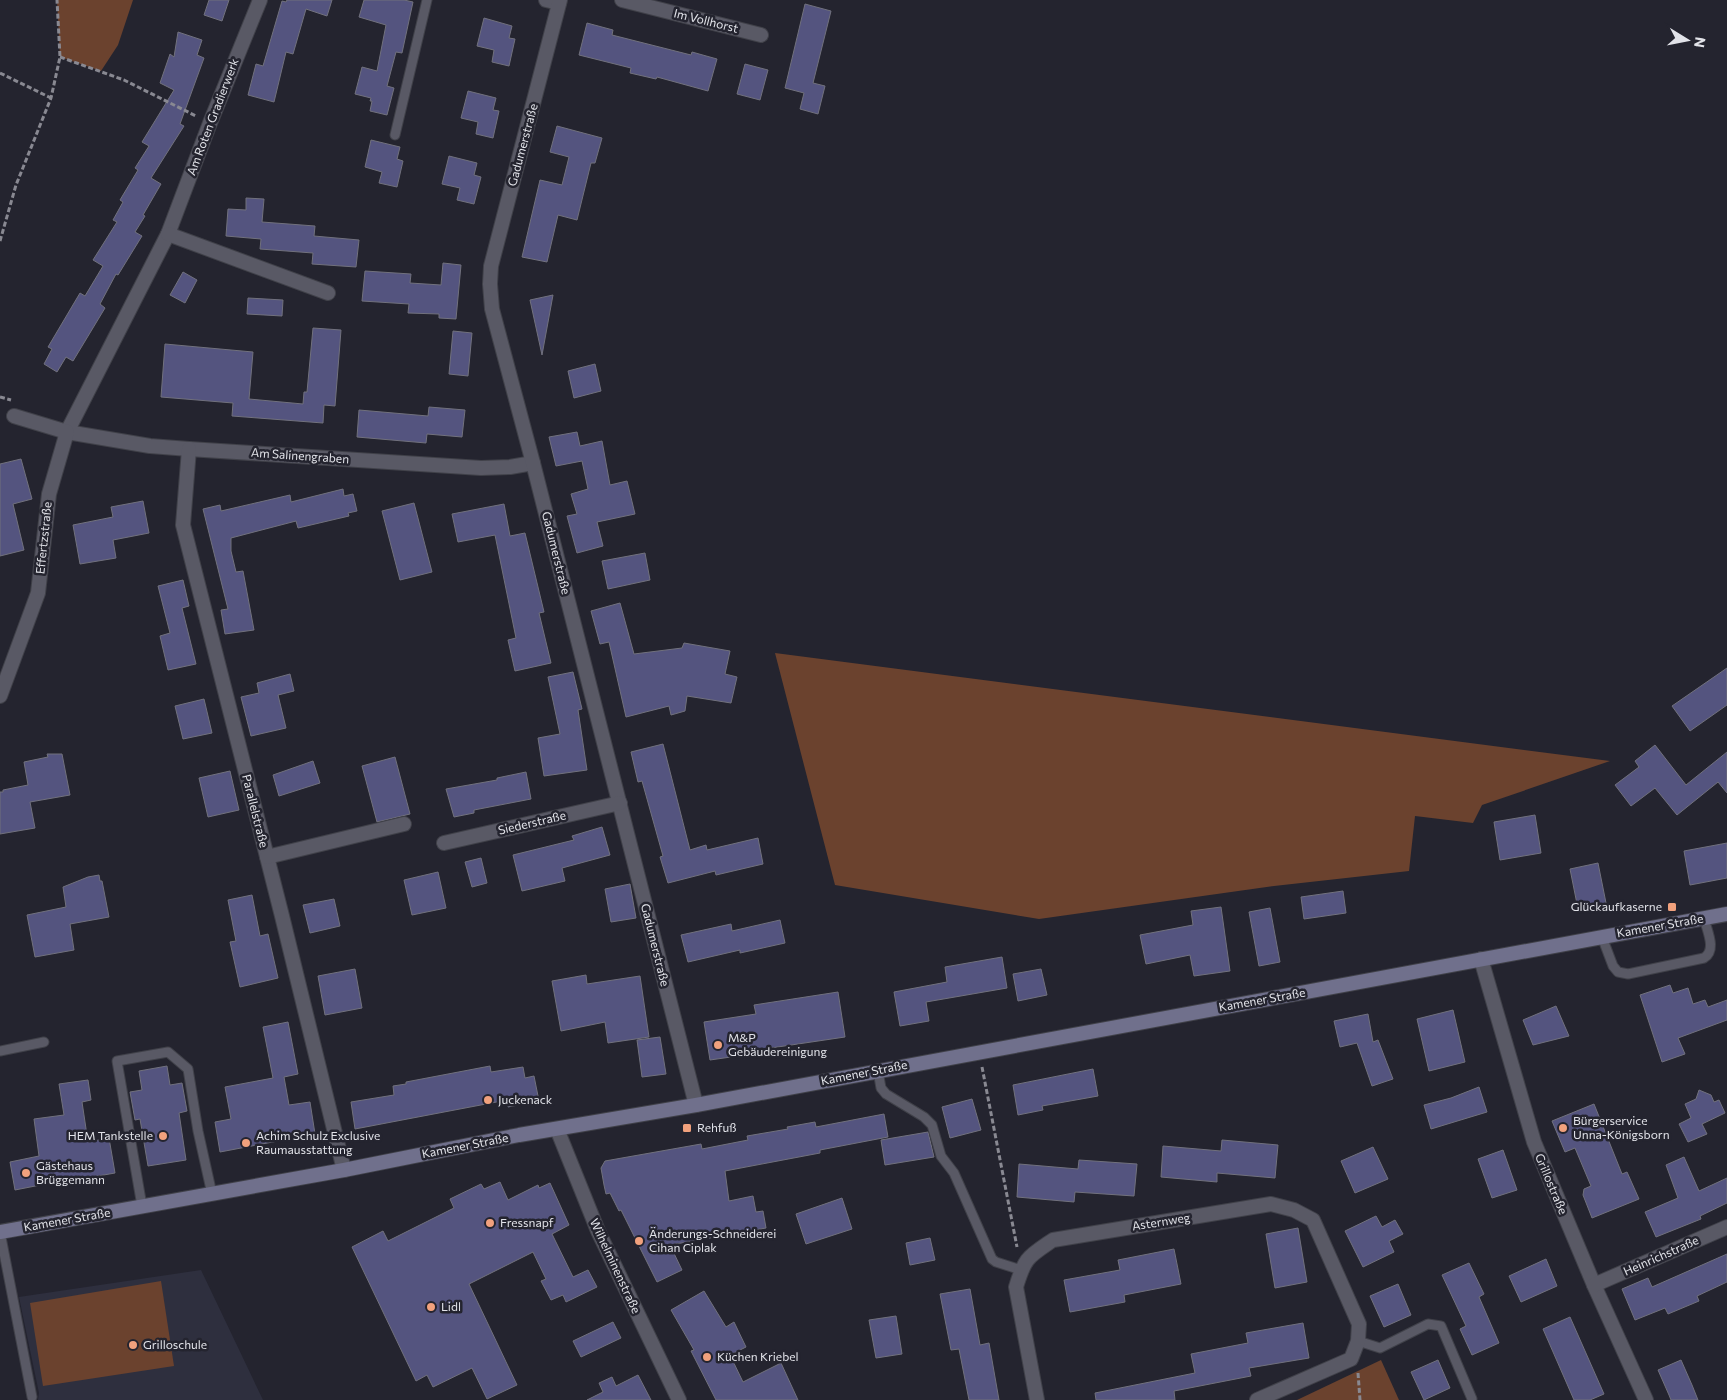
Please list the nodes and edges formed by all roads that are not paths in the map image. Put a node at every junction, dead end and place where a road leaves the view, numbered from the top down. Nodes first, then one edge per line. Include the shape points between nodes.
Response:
1 (260, 0) edge
2 (427, 0) edge
3 (622, 0) edge
4 (555, 1) edge
5 (761, 35) dead end
6 (395, 135) dead end
7 (168, 234) junction
8 (328, 294) dead end
9 (14, 416) dead end
10 (67, 432) junction
11 (189, 449) junction
12 (533, 464) junction
13 (0, 696) edge
14 (620, 802) junction
15 (404, 824) dead end
16 (444, 843) dead end
17 (267, 857) junction
18 (1727, 914) edge
19 (1704, 918) junction
20 (1602, 937) junction
21 (1480, 959) junction
22 (44, 1042) dead end
23 (0, 1051) edge
24 (878, 1070) junction
25 (696, 1105) junction
26 (557, 1129) junction
27 (344, 1170) junction
28 (212, 1194) junction
29 (142, 1206) junction
30 (1727, 1227) edge
31 (0, 1232) edge
32 (1021, 1270) junction
33 (1594, 1285) junction
34 (1358, 1341) junction
35 (32, 1397) dead end
36 (679, 1400) edge
37 (1036, 1400) edge
38 (1257, 1400) edge
39 (1472, 1400) edge
40 (1646, 1400) edge

1 - 7 street, Am Roten Gradierwerk
2 - 6 lane
3 - 5 street, Im Vollhorst
4 - 12 street, Gadumerstraße via 491,266 490,284 492,309
7 - 8 street
7 - 10 street, Am Roten Gradierwerk
9 - 10 street
10 - 11 street, Am Salinengraben
10 - 13 street, Effertzstraße via 49,494 38,592
11 - 12 street, Am Salinengraben via 481,468
11 - 17 street, Parallelstraße via 183,525
12 - 14 street, Gadumerstraße
14 - 16 street, Siederstraße
14 - 25 street, Gadumerstraße
15 - 17 street
17 - 27 street, Parallelstraße
18 - 19 main road, Kamener Straße
19 - 20 main road, Kamener Straße
19 - 20 lane via 1712,949 1709,955 1628,974 1618,972 1613,966
20 - 21 main road, Kamener Straße
21 - 24 main road, Kamener Straße
21 - 33 street, Grillostraße via 1534,1142
22 - 23 lane
24 - 25 main road, Kamener Straße
24 - 32 lane via 886,1094 932,1125 941,1156 954,1172 992,1259
25 - 26 main road, Kamener Straße
26 - 27 main road, Kamener Straße
26 - 36 street, Wilhelminenstraße via 598,1231
27 - 28 main road, Kamener Straße
28 - 29 main road, Kamener Straße
28 - 29 lane via 188,1069 168,1052 117,1061
29 - 31 main road, Kamener Straße
30 - 33 street, Heinrichstraße
31 - 35 lane
32 - 34 street, Asternweg via 1029,1256 1053,1240 1270,1204 1294,1210 1313,1220 1359,1324
32 - 37 street, Asternweg via 1016,1287
33 - 40 street, Grillostraße
34 - 38 street, Asternweg via 1351,1358
34 - 39 lane via 1380,1348 1428,1324 1440,1326

